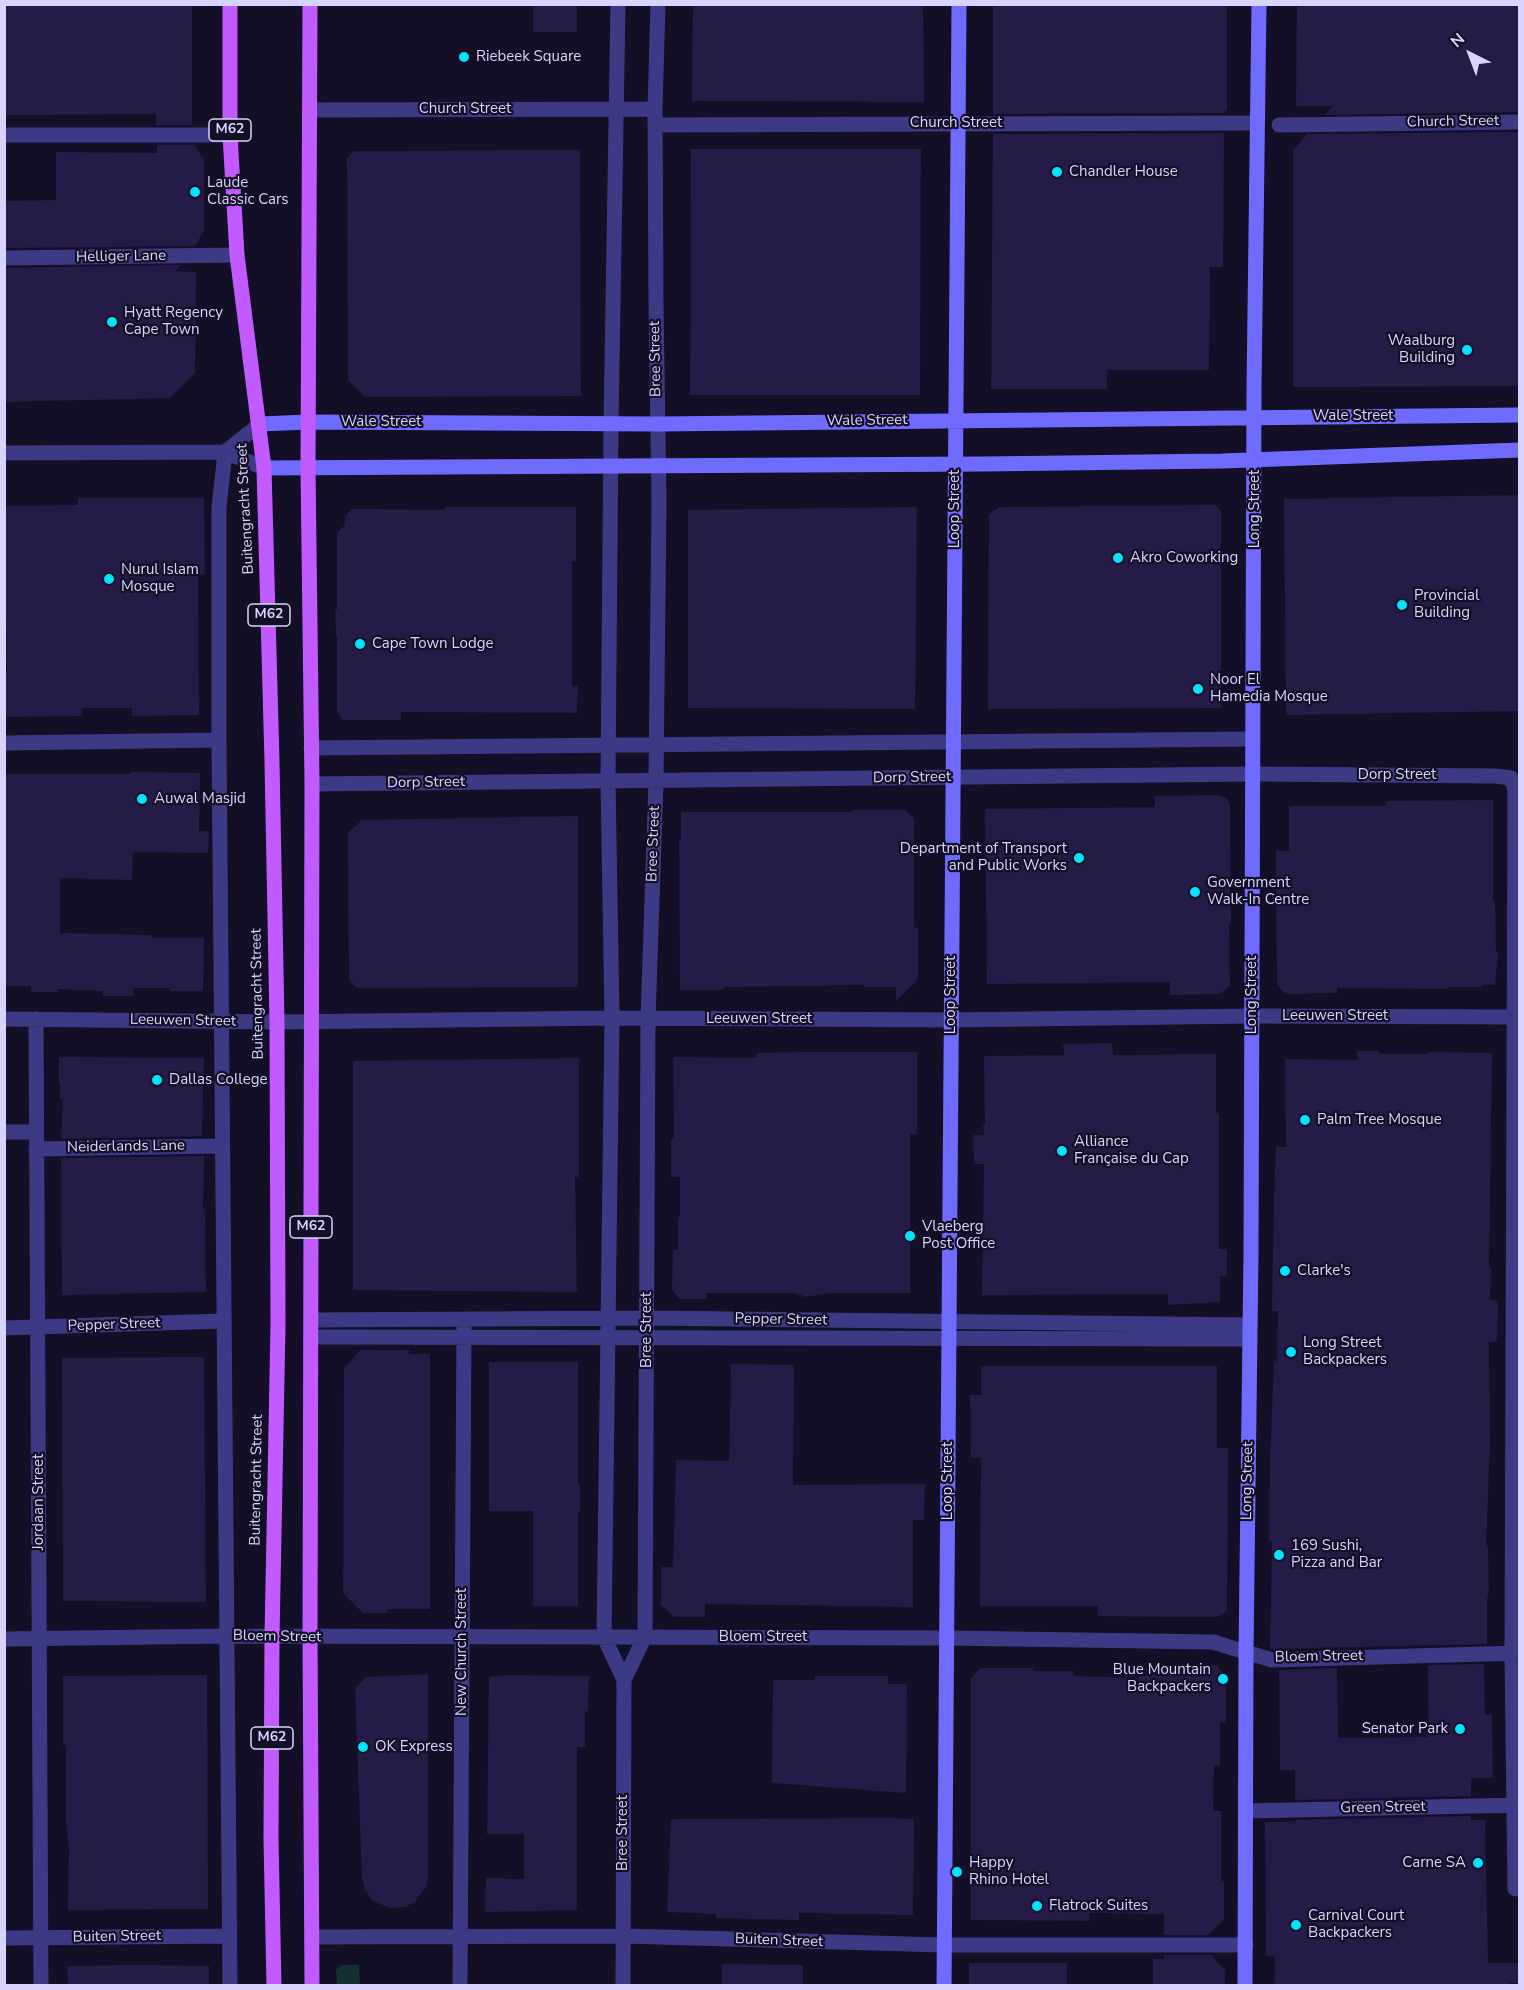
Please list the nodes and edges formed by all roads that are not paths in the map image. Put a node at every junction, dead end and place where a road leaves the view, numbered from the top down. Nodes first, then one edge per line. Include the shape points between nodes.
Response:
1 (230, 4) edge
2 (310, 4) edge
3 (618, 4) edge
4 (658, 4) edge
5 (958, 4) edge
6 (1259, 4) edge
7 (616, 109) junction
8 (655, 109) junction
9 (311, 110) junction
10 (1520, 122) edge
11 (958, 123) junction
12 (1257, 123) junction
13 (656, 125) junction
14 (1279, 125) dead end
15 (4, 135) edge
16 (230, 135) junction
17 (237, 255) junction
18 (4, 258) edge
19 (1520, 415) edge
20 (1254, 417) junction
21 (956, 420) junction
22 (308, 422) junction
23 (260, 424) junction
24 (610, 424) junction
25 (658, 424) junction
26 (1520, 450) edge
27 (225, 452) junction
28 (4, 453) edge
29 (1255, 460) junction
30 (955, 465) junction
31 (611, 466) junction
32 (659, 466) junction
33 (264, 468) junction
34 (308, 468) junction
35 (1253, 739) junction
36 (219, 740) junction
37 (954, 742) junction
38 (4, 743) edge
39 (609, 745) junction
40 (656, 745) junction
41 (311, 748) junction
42 (1253, 774) junction
43 (953, 777) junction
44 (608, 781) junction
45 (656, 781) junction
46 (312, 784) junction
47 (1251, 1016) junction
48 (1514, 1017) junction
49 (612, 1018) junction
50 (4, 1019) edge
51 (36, 1019) junction
52 (648, 1019) junction
53 (951, 1020) junction
54 (310, 1021) junction
55 (222, 1022) junction
56 (277, 1022) junction
57 (4, 1132) edge
58 (36, 1132) junction
59 (216, 1146) dead end
60 (36, 1149) junction
61 (464, 1318) junction
62 (648, 1318) junction
63 (608, 1319) junction
64 (311, 1320) junction
65 (223, 1321) junction
66 (949, 1321) junction
67 (38, 1327) junction
68 (4, 1328) edge
69 (1250, 1332) junction
70 (464, 1336) junction
71 (311, 1337) junction
72 (949, 1337) junction
73 (608, 1338) junction
74 (648, 1338) junction
75 (226, 1636) junction
76 (272, 1636) junction
77 (645, 1636) junction
78 (310, 1637) junction
79 (462, 1637) junction
80 (604, 1637) junction
81 (947, 1638) junction
82 (4, 1639) edge
83 (39, 1639) junction
84 (1246, 1651) junction
85 (1516, 1653) edge
86 (624, 1680) junction
87 (1517, 1805) edge
88 (1246, 1811) junction
89 (1515, 1888) dead end
90 (230, 1936) junction
91 (461, 1936) junction
92 (623, 1936) junction
93 (312, 1937) junction
94 (4, 1938) edge
95 (40, 1938) junction
96 (944, 1945) junction
97 (1246, 1945) junction
98 (41, 1986) edge
99 (230, 1986) edge
100 (274, 1986) edge
101 (312, 1986) edge
102 (460, 1986) edge
103 (622, 1986) edge
104 (944, 1986) edge
105 (1245, 1986) edge

1 - 16 main road, Buitengracht Street / M62
2 - 9 main road, M62
3 - 7 street, Bree Street
4 - 8 street, Bree Street
5 - 11 street, Loop Street
6 - 12 street, Long Street
7 - 8 street, Church Street
7 - 9 street, Church Street
7 - 24 street, Bree Street
8 - 13 street, Bree Street
9 - 22 main road, M62
10 - 14 street, Church Street
11 - 12 street, Church Street
11 - 13 street, Church Street
11 - 21 street, Loop Street
12 - 20 street, Long Street
13 - 25 street, Bree Street
15 - 16 street
16 - 17 main road, Buitengracht Street / M62
17 - 18 street, Helliger Lane
17 - 23 main road, Buitengracht Street / M62
19 - 20 street, Wale Street
20 - 21 street, Wale Street
20 - 29 street, Long Street
21 - 25 street, Wale Street
21 - 30 street, Loop Street
22 - 23 street, Wale Street
22 - 24 street, Wale Street
22 - 34 main road, M62
23 - 27 street
23 - 33 main road, Buitengracht Street / M62
24 - 25 street, Wale Street
24 - 31 street, Bree Street
25 - 32 street, Bree Street
26 - 29 street
27 - 28 street
27 - 33 street
27 - 36 street, Buitengracht Street via 219,508
29 - 30 street
29 - 35 street, Long Street
30 - 32 street
30 - 37 street, Loop Street
31 - 32 street
31 - 34 street
31 - 39 street, Bree Street
32 - 40 street, Bree Street
33 - 34 street
33 - 56 main road, Buitengracht Street / M62
34 - 41 main road, M62
35 - 37 street
35 - 42 street, Long Street
36 - 38 street
36 - 55 street, Buitengracht Street
37 - 40 street
37 - 43 street, Loop Street
39 - 40 street
39 - 41 street
39 - 44 street, Bree Street
40 - 45 street, Bree Street
41 - 46 main road, M62
42 - 43 street, Dorp Street
42 - 47 street, Long Street
42 - 48 street, Dorp Street via 1511,778 1515,790
43 - 45 street, Dorp Street
43 - 53 street, Loop Street
44 - 45 street, Dorp Street
44 - 46 street, Dorp Street
44 - 49 street, Bree Street
45 - 52 street, Bree Street
46 - 54 main road, M62
47 - 48 street, Leeuwen Street
47 - 53 street, Leeuwen Street
47 - 69 street, Long Street
48 - 85 street
49 - 52 street, Leeuwen Street
49 - 54 street, Leeuwen Street
49 - 63 street, Bree Street
50 - 51 street, Leeuwen Street
51 - 55 street, Leeuwen Street
51 - 58 street, Jordaan Street
52 - 53 street, Leeuwen Street
52 - 62 street, Bree Street
53 - 66 street, Loop Street
54 - 56 street, Leeuwen Street
54 - 64 main road, M62
55 - 56 street, Leeuwen Street
55 - 65 street, Buitengracht Street
56 - 76 main road, Buitengracht Street / M62 via 279,1325
57 - 58 street
58 - 60 street, Jordaan Street
59 - 60 street, Neiderlands Lane
60 - 67 street, Jordaan Street
61 - 63 street, Pepper Street
61 - 64 street, Pepper Street
61 - 70 street, New Church Street
62 - 63 street, Pepper Street
62 - 66 street, Pepper Street
62 - 74 street, Bree Street
63 - 73 street, Bree Street
64 - 71 main road, M62
65 - 67 street, Pepper Street
65 - 75 street, Buitengracht Street
66 - 69 street, Pepper Street
66 - 72 street, Loop Street
67 - 68 street, Pepper Street
67 - 83 street, Jordaan Street
69 - 72 street, Pepper Street
69 - 84 street, Long Street
70 - 71 street, Pepper Street
70 - 73 street, Pepper Street
70 - 79 street, New Church Street
71 - 78 main road, M62
72 - 74 street, Pepper Street
72 - 81 street, Loop Street
73 - 74 street, Pepper Street
73 - 80 street, Bree Street
74 - 77 street, Bree Street
75 - 76 street, Bloem Street
75 - 83 street, Bloem Street
75 - 90 street, Buitengracht Street
76 - 78 street, Bloem Street
76 - 100 main road, Buitengracht Street / M62
77 - 80 street, Bloem Street
77 - 81 street, Bloem Street
77 - 86 street, Bree Street
78 - 79 street, Bloem Street
78 - 93 main road, M62
79 - 80 street, Bloem Street
79 - 91 street, New Church Street
80 - 86 street, Bree Street
81 - 84 street, Bloem Street via 1212,1642
81 - 96 street, Loop Street
82 - 83 street, Bloem Street
83 - 95 street, Jordaan Street
84 - 85 street, Bloem Street via 1272,1660
84 - 88 street, Long Street
85 - 87 street
86 - 92 street, Bree Street
87 - 88 street, Green Street
87 - 89 street
88 - 97 street, Long Street
90 - 95 street, Buiten Street
90 - 99 street, Buitengracht Street
91 - 92 street, Buiten Street
91 - 93 street, Buiten Street
91 - 102 street, New Church Street
92 - 96 street, Buiten Street
92 - 103 street, Bree Street
93 - 101 main road, M62
94 - 95 street, Buiten Street
95 - 98 street, Jordaan Street
96 - 97 street, Buiten Street
96 - 104 street, Loop Street
97 - 105 street, Long Street

